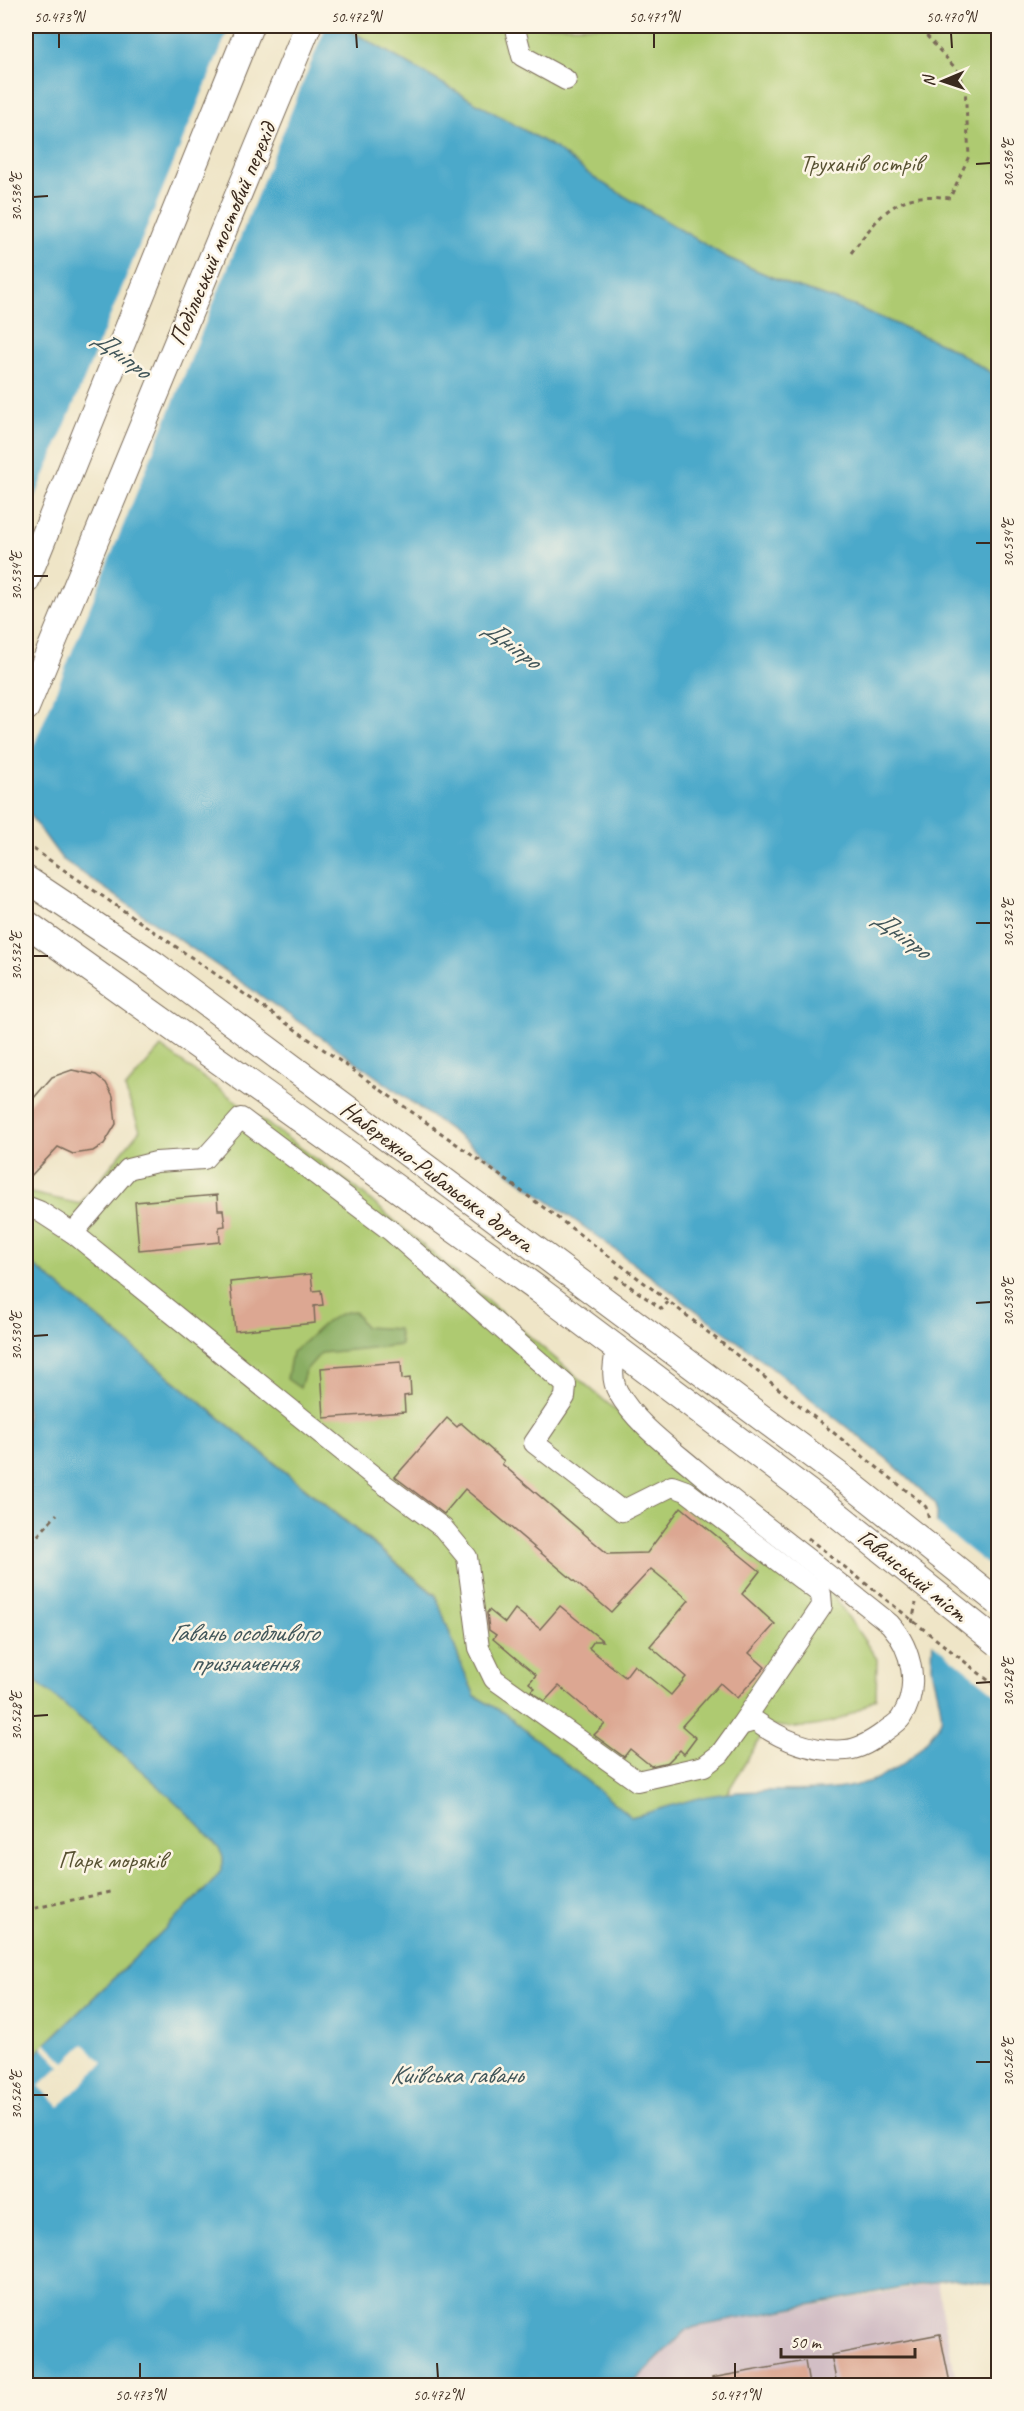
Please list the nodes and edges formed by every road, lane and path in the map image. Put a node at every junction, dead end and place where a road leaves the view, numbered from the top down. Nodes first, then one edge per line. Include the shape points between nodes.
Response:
1 (250, 26) edge
2 (308, 26) edge
3 (517, 26) edge
4 (918, 26) edge
5 (566, 80) dead end
6 (851, 253) dead end
7 (26, 581) edge
8 (26, 708) edge
9 (26, 844) edge
10 (26, 879) edge
11 (26, 923) edge
12 (26, 1206) edge
13 (73, 1233) junction
14 (615, 1276) dead end
15 (668, 1302) junction
16 (616, 1348) junction
17 (844, 1479) joint
18 (828, 1507) joint
19 (57, 1514) dead end
20 (930, 1516) dead end
21 (808, 1538) dead end
22 (26, 1550) edge
23 (999, 1602) edge
24 (999, 1643) edge
25 (999, 1688) edge
26 (741, 1725) junction
27 (110, 1892) dead end
28 (26, 1910) edge

1 - 7 main road, Подільський мостовий перехід
2 - 8 main road, Подільський мостовий перехід
3 - 5 lane via 522,56
4 - 6 path via 957,70 965,87 969,156 950,198 926,194 898,203 878,217
9 - 15 path via 313,1040
10 - 17 main road, Набережно-Рибальська дорога via 155,965
11 - 16 main road, Набережно-Рибальська дорога
12 - 13 lane
13 - 26 lane via 443,1528 467,1557 479,1648 494,1679 637,1781 704,1766 720,1754
13 - 26 lane via 128,1169 156,1162 204,1159 241,1118 391,1231 566,1384 566,1396 534,1443 622,1511 672,1486 686,1491 821,1594 822,1606
14 - 15 path via 662,1309
15 - 20 path via 916,1498
16 - 18 main road, Набережно-Рибальська дорога
16 - 26 lane via 612,1376 627,1405 710,1482 890,1624 909,1655 912,1677 900,1719 869,1743 847,1750 817,1749 778,1737 755,1721
17 - 23 main road, Гаванський міст, bridge
18 - 24 main road, Гаванський міст, bridge
19 - 22 path
21 - 25 path, bridge
27 - 28 path

